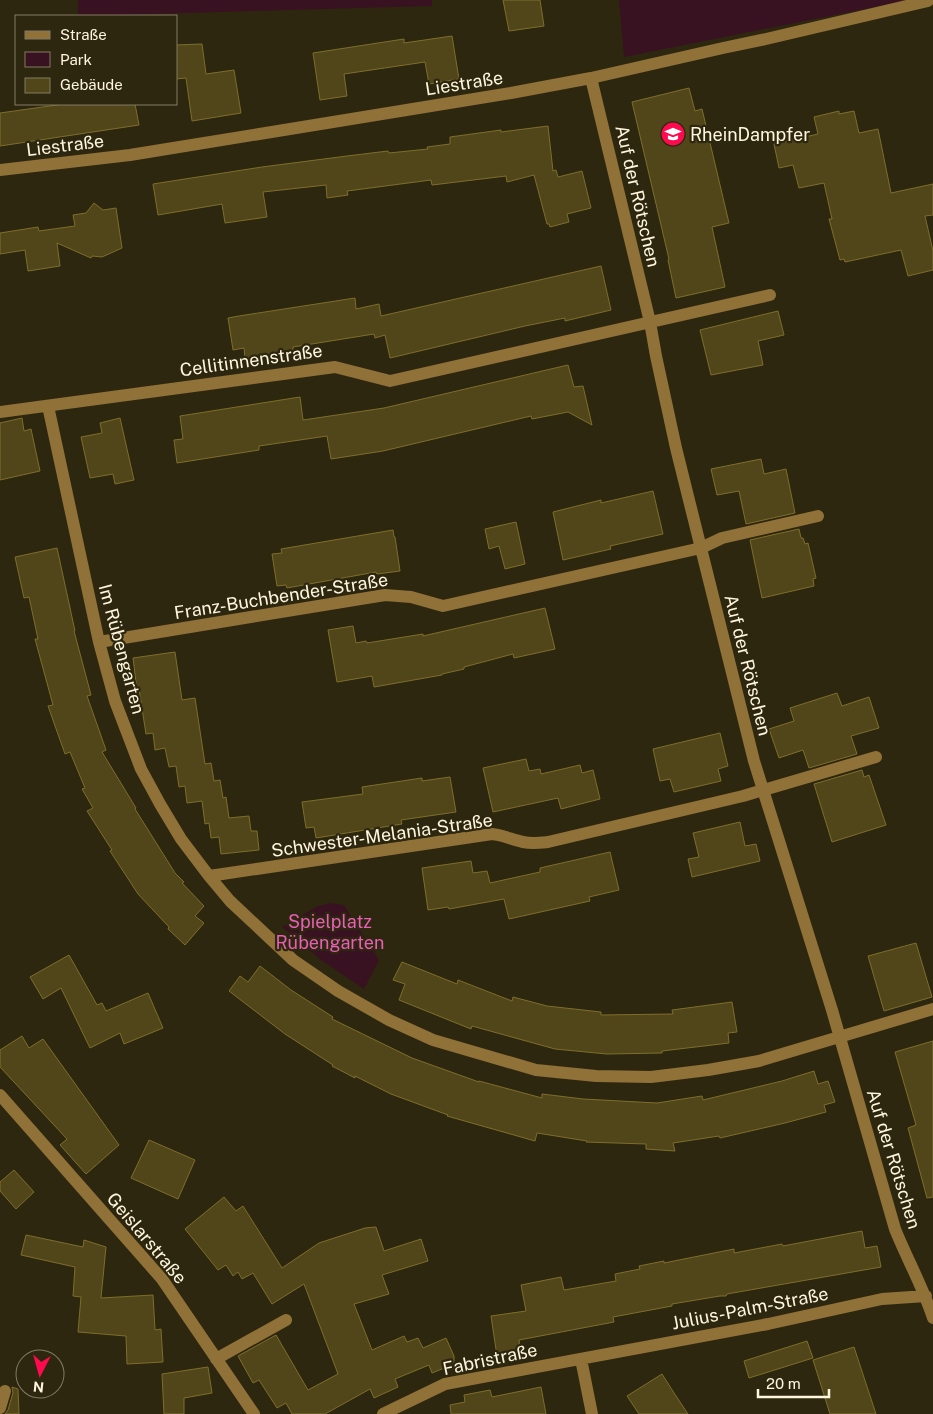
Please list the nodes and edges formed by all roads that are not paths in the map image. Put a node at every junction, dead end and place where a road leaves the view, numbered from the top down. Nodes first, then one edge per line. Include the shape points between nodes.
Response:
1 (928, 1) edge
2 (591, 78) junction
3 (0, 170) edge
4 (770, 295) dead end
5 (650, 322) junction
6 (48, 406) junction
7 (0, 412) edge
8 (818, 516) dead end
9 (701, 548) junction
10 (99, 642) junction
11 (876, 757) dead end
12 (764, 790) junction
13 (209, 876) junction
14 (933, 1009) edge
15 (839, 1036) junction
16 (0, 1095) edge
17 (926, 1296) junction
18 (933, 1318) edge
19 (286, 1320) dead end
20 (216, 1359) junction
21 (581, 1359) junction
22 (5, 1391) dead end
23 (0, 1408) edge
24 (254, 1414) edge
25 (383, 1414) edge
26 (592, 1414) edge

1 - 2 street, Liestraße
2 - 3 street, Liestraße via 140,153
2 - 5 street, Auf der Rötschen
4 - 5 street
5 - 6 street, Cellitinnenstraße via 390,381 335,366
5 - 9 street, Auf der Rötschen
6 - 7 street, Cellitinnenstraße
6 - 10 street, Im Rübengarten
8 - 9 street via 722,538
9 - 10 street, Franz-Buchbender-Straße via 443,606 411,597 385,595
9 - 12 street, Auf der Rötschen
10 - 13 street, Im Rübengarten via 115,701 141,769 181,840
11 - 12 street
12 - 13 street, Schwester-Melania-Straße via 548,842 533,844 492,834
12 - 15 street, Auf der Rötschen
13 - 15 street, Im Rübengarten via 230,901 293,960 338,991 433,1040 536,1070 651,1077 759,1061
14 - 15 street
15 - 17 street, Auf der Rötschen via 895,1229
16 - 20 street, Geislarstraße via 162,1279
17 - 18 street, Auf der Rötschen
17 - 21 street, Julius-Palm-Straße via 882,1299
19 - 20 street
20 - 24 street, Geislarstraße
21 - 25 street, Fabristraße via 445,1384
21 - 26 street
22 - 23 street

